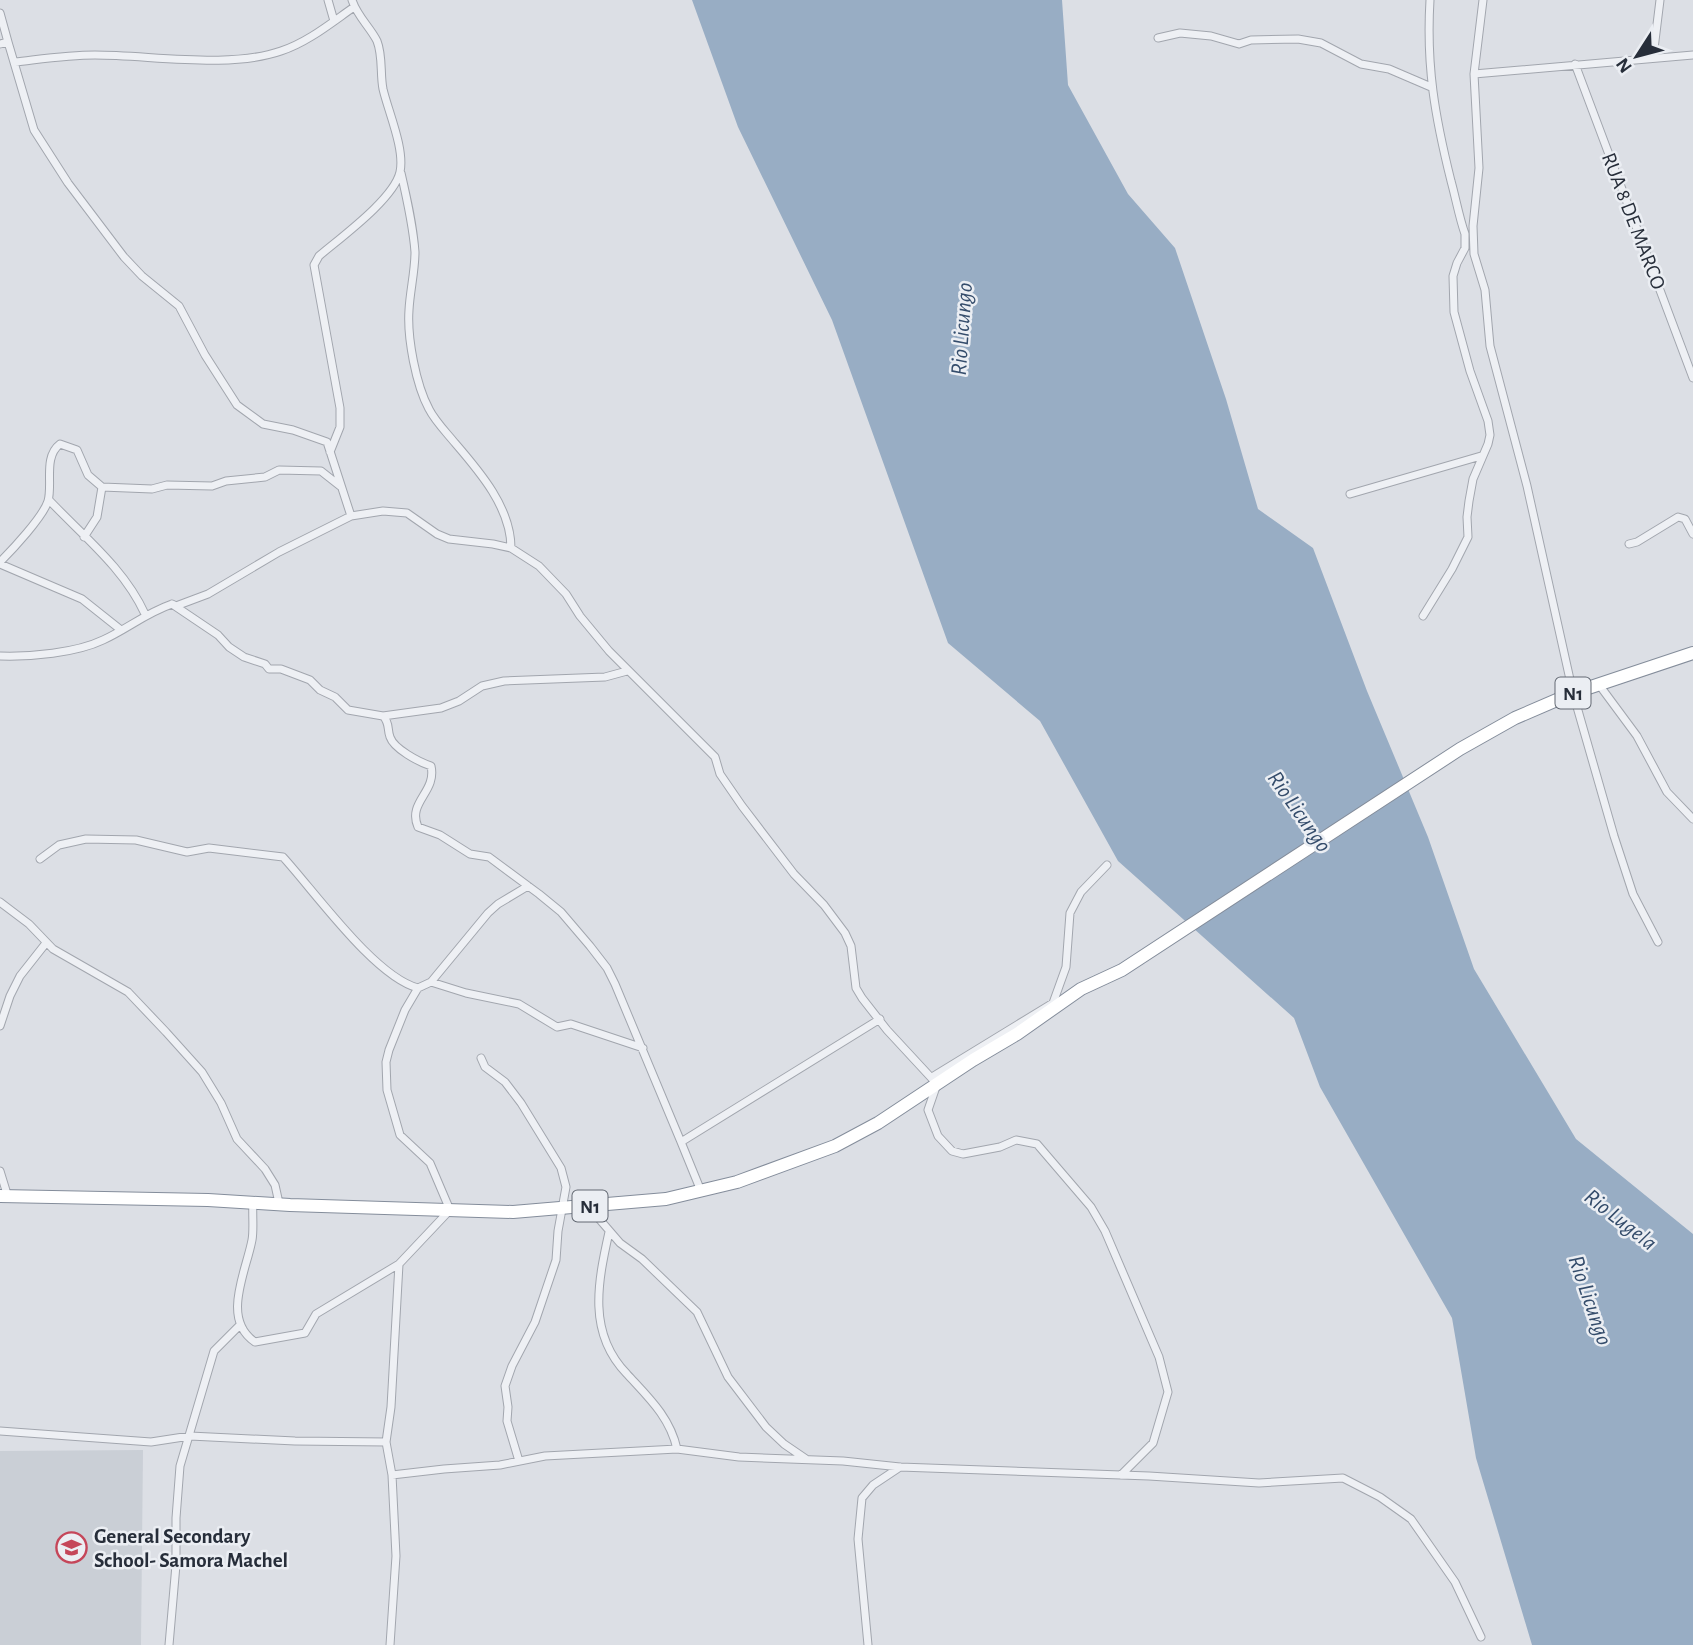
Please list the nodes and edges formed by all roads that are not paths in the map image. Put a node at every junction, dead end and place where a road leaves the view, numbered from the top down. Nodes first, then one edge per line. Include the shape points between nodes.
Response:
1 (328, 0) edge
2 (1430, 0) edge
3 (1483, 0) edge
4 (1660, 0) edge
5 (353, 3) edge
6 (0, 13) edge
7 (334, 21) junction
8 (1158, 38) dead end
9 (4, 43) edge
10 (1693, 55) edge
11 (1653, 57) junction
12 (15, 62) junction
13 (1576, 64) junction
14 (1474, 74) junction
15 (1431, 87) junction
16 (401, 171) junction
17 (1689, 356) edge
18 (1693, 378) edge
19 (330, 453) junction
20 (1481, 456) junction
21 (340, 486) junction
22 (102, 487) junction
23 (1350, 495) dead end
24 (49, 500) junction
25 (351, 516) junction
26 (1693, 534) edge
27 (84, 537) junction
28 (1629, 544) dead end
29 (511, 548) junction
30 (0, 563) edge
31 (172, 604) junction
32 (145, 614) junction
33 (1423, 616) dead end
34 (121, 630) junction
35 (1693, 653) edge
36 (0, 656) edge
37 (627, 671) junction
38 (1600, 686) junction
39 (1573, 693) junction
40 (383, 716) junction
41 (1693, 819) edge
42 (40, 859) dead end
43 (1107, 865) dead end
44 (528, 886) junction
45 (0, 902) edge
46 (1658, 942) dead end
47 (46, 943) junction
48 (431, 982) junction
49 (418, 988) junction
50 (880, 1019) junction
51 (0, 1026) edge
52 (644, 1049) junction
53 (481, 1058) dead end
54 (935, 1080) junction
55 (681, 1142) junction
56 (0, 1171) edge
57 (701, 1191) junction
58 (4, 1196) edge
59 (253, 1202) junction
60 (279, 1203) junction
61 (588, 1206) junction
62 (561, 1208) junction
63 (450, 1210) junction
64 (609, 1232) junction
65 (399, 1264) junction
66 (240, 1325) junction
67 (0, 1431) edge
68 (190, 1436) junction
69 (386, 1442) junction
70 (677, 1449) junction
71 (806, 1459) junction
72 (519, 1461) junction
73 (900, 1467) junction
74 (392, 1475) junction
75 (1121, 1475) junction
76 (1481, 1637) dead end
77 (169, 1645) edge
78 (390, 1645) edge
79 (869, 1645) edge

1 - 7 street
2 - 15 street
3 - 14 street
4 - 11 street
5 - 7 street
5 - 16 street via 377,42
6 - 9 street
7 - 12 street via 282,51 251,58 96,55
8 - 15 street via 1180,33 1239,44 1298,39 1321,43 1361,64 1389,69
9 - 12 street
10 - 11 street
11 - 13 street
12 - 19 street via 34,130 68,183 124,257 179,306 237,405 263,424 327,442
13 - 14 street
13 - 17 street, RUA 8 DE MARCO
14 - 39 street via 1479,168 1475,254 1485,290 1490,346
15 - 20 street via 1465,234 1465,248 1453,276 1454,312 1489,421 1488,444
16 - 19 street via 382,201 314,265 340,408 340,428
16 - 29 street via 415,254 409,313 420,387 429,410 501,509 511,530
17 - 18 street, RUA 8 DE MARCO
19 - 21 street
20 - 23 street
20 - 33 street via 1466,517 1468,537
21 - 22 street via 321,471 279,470 265,477 212,486
21 - 25 street
22 - 24 street via 88,475 77,450 60,444 53,453
22 - 27 street via 97,517
24 - 27 street
24 - 30 street
25 - 29 street via 393,510 407,513 449,539
25 - 31 street via 208,594
26 - 28 street via 1685,519 1678,517
27 - 32 street via 118,569
29 - 37 street via 539,566 566,594
30 - 34 street via 82,599
31 - 32 street
31 - 40 street via 244,657 310,680 348,710
32 - 34 street
34 - 36 street via 82,647 24,657
35 - 38 highway, N1
37 - 40 street via 605,677 504,681 441,708
37 - 50 street via 715,757 720,774 742,806 840,925 851,946 856,988
38 - 39 highway, N1
38 - 41 street via 1637,736 1667,792
39 - 46 street via 1633,894
39 - 54 highway, N1 via 1460,749 1122,970 1081,989 1017,1034
40 - 44 street via 393,743 432,767 432,784 414,813 418,827 470,854 489,857
42 - 49 street via 59,845 86,839 136,840 187,852 209,848 283,858 362,949 396,979
43 - 54 street via 1069,912 1066,967 1053,1003
44 - 48 street via 488,913
44 - 52 street via 561,912 602,961
45 - 47 street
47 - 51 street via 20,976
47 - 60 street via 128,992 202,1072 237,1139 275,1185
48 - 49 street
48 - 52 street via 519,1004 557,1027 571,1024
49 - 63 street via 389,1050 387,1090 400,1135 430,1163
50 - 54 street
50 - 55 street
52 - 55 street
53 - 62 street via 521,1103 561,1168 566,1188
54 - 57 highway, N1 via 878,1123 835,1146
54 - 75 street via 928,1110 938,1136 952,1151 962,1154 1016,1140 1037,1144 1091,1207 1105,1231 1159,1357 1168,1392 1153,1443
55 - 57 street
56 - 58 street
57 - 61 highway, N1
58 - 59 highway, N1
59 - 60 highway, N1
59 - 66 street via 252,1239 237,1306
60 - 63 highway, N1
61 - 62 highway, N1
61 - 64 street
62 - 63 highway, N1
62 - 72 street via 556,1260 535,1322 505,1386 507,1421
63 - 65 street
64 - 70 street via 598,1319 614,1358 656,1404
64 - 71 street via 697,1312 728,1377 766,1427
65 - 66 street via 316,1314 305,1333 256,1342
65 - 69 street
66 - 68 street via 214,1351
67 - 68 street via 151,1442
68 - 69 street
68 - 77 street via 180,1466
69 - 74 street
70 - 71 street
70 - 72 street
71 - 73 street
72 - 74 street
73 - 75 street
73 - 79 street via 862,1498 858,1539
74 - 78 street via 396,1556
75 - 76 street via 1259,1483 1343,1478 1411,1519 1455,1582

